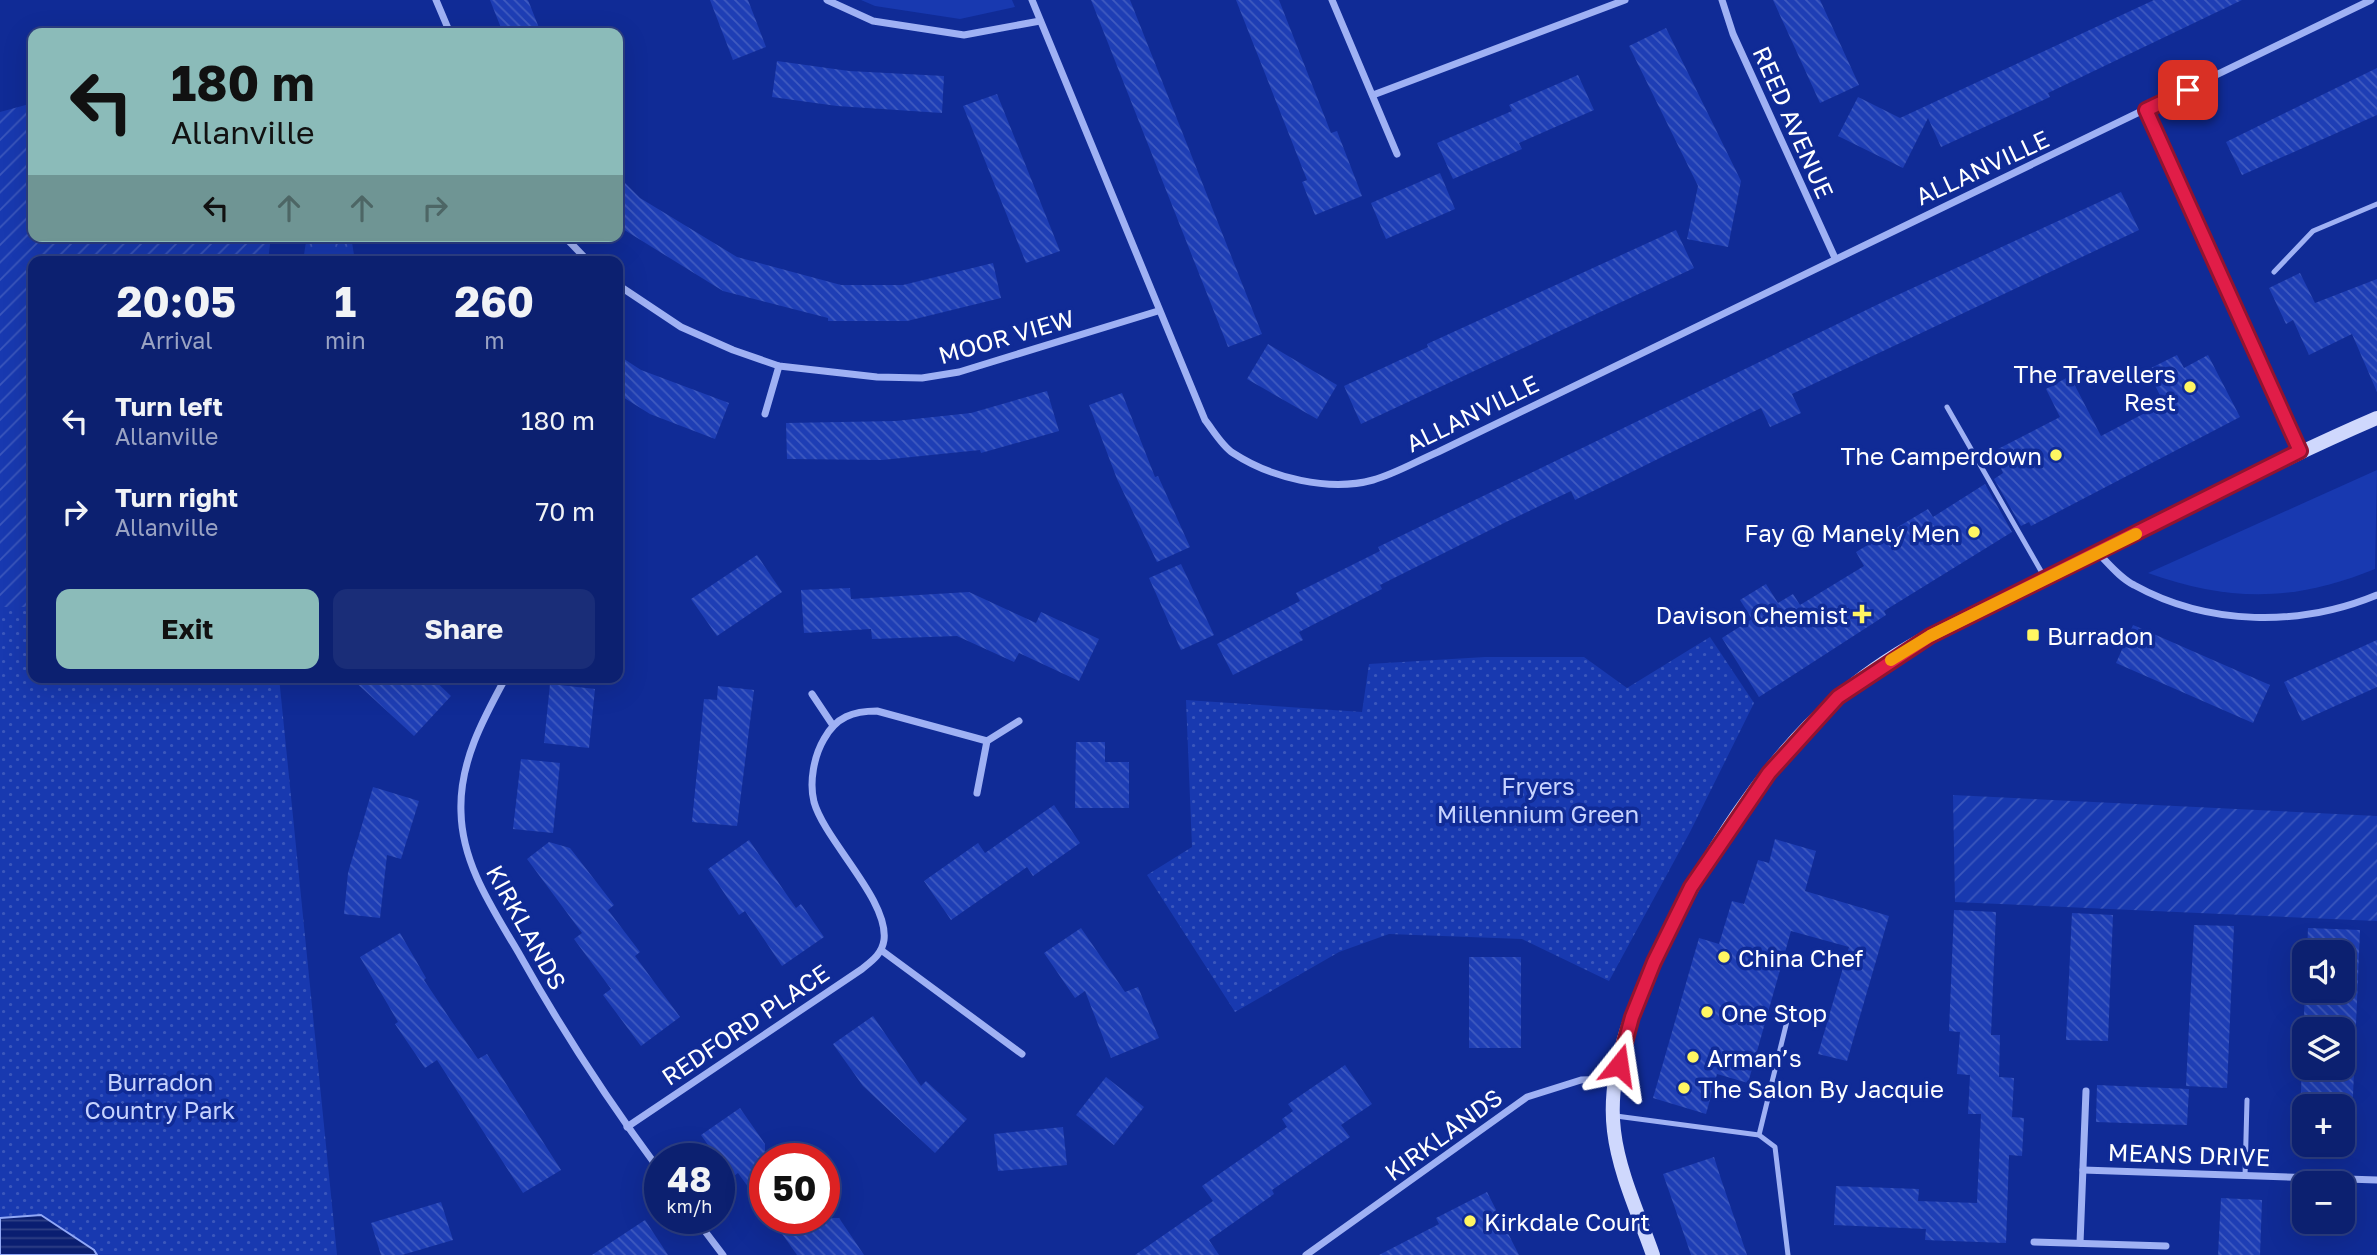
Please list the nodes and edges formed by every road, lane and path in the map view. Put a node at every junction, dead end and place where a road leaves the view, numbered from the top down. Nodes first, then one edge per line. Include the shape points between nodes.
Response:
1 (436, 0) edge
2 (827, 0) edge
3 (1032, 0) edge
4 (1332, 0) edge
5 (1626, 0) edge
6 (1722, 0) edge
7 (2371, 0) edge
8 (1040, 21) junction
9 (448, 28) edge
10 (1373, 95) junction
11 (2146, 110) junction
12 (1397, 154) dead end
13 (2377, 204) edge
14 (570, 242) edge
15 (583, 256) edge
16 (1835, 258) junction
17 (2274, 272) dead end
18 (623, 288) edge
19 (1158, 311) junction
20 (779, 366) junction
21 (1947, 407) dead end
22 (765, 414) dead end
23 (2377, 418) edge
24 (2300, 451) junction
25 (2098, 553) junction
26 (2046, 579) junction
27 (2377, 595) edge
28 (503, 683) edge
29 (812, 694) dead end
30 (1019, 721) dead end
31 (832, 724) junction
32 (987, 741) junction
33 (977, 793) dead end
34 (881, 950) junction
35 (1787, 1021) dead end
36 (1021, 1054) dead end
37 (1616, 1079) junction
38 (2086, 1091) dead end
39 (2247, 1100) dead end
40 (1613, 1116) junction
41 (627, 1127) junction
42 (1759, 1135) junction
43 (644, 1150) edge
44 (2083, 1170) junction
45 (2245, 1176) junction
46 (2377, 1180) edge
47 (707, 1234) edge
48 (2034, 1242) dead end
49 (2080, 1243) junction
50 (2166, 1246) dead end
51 (723, 1255) edge
52 (1306, 1255) edge
53 (1653, 1255) edge
54 (1788, 1255) edge

1 - 9 street
2 - 8 street via 873,21 964,35
3 - 8 street, ALLANVILLE
4 - 10 street
5 - 10 street
6 - 16 street, REED AVENUE via 1733,34
7 - 11 street, ALLANVILLE
8 - 19 street, ALLANVILLE
10 - 12 street
11 - 16 street, ALLANVILLE
11 - 24 street
13 - 17 lane via 2313,231
14 - 15 street
16 - 19 street, ALLANVILLE via 1438,452 1373,481 1338,484 1306,482 1231,452 1205,420
18 - 20 street, MOOR VIEW via 681,327
19 - 20 street, MOOR VIEW via 959,372 922,379
20 - 22 street
21 - 26 lane
23 - 24 main road
24 - 25 main road
25 - 26 main road
25 - 27 street via 2131,584 2166,600 2242,617 2320,613
26 - 37 main road via 1930,636 1865,677 1838,697 1792,745 1691,887 1632,1017
28 - 41 street, KIRKLANDS via 481,723 462,784 468,856 566,1036
29 - 31 street
30 - 32 street
31 - 32 street via 860,711 877,711
31 - 34 street via 815,762 814,801 878,912 884,940
32 - 33 street
34 - 36 street
34 - 41 street, REDFORD PLACE via 862,969
35 - 42 lane
37 - 40 main road
37 - 52 street, KIRKLANDS via 1581,1080 1527,1097
38 - 44 street, MEANS DRIVE
39 - 45 lane
40 - 42 lane
40 - 53 main road via 1616,1144
41 - 43 street, KIRKLANDS
42 - 54 lane via 1775,1147
44 - 45 street, MEANS DRIVE
44 - 49 street, MEANS DRIVE
45 - 46 street, MEANS DRIVE
47 - 51 street
48 - 49 street
49 - 50 street

